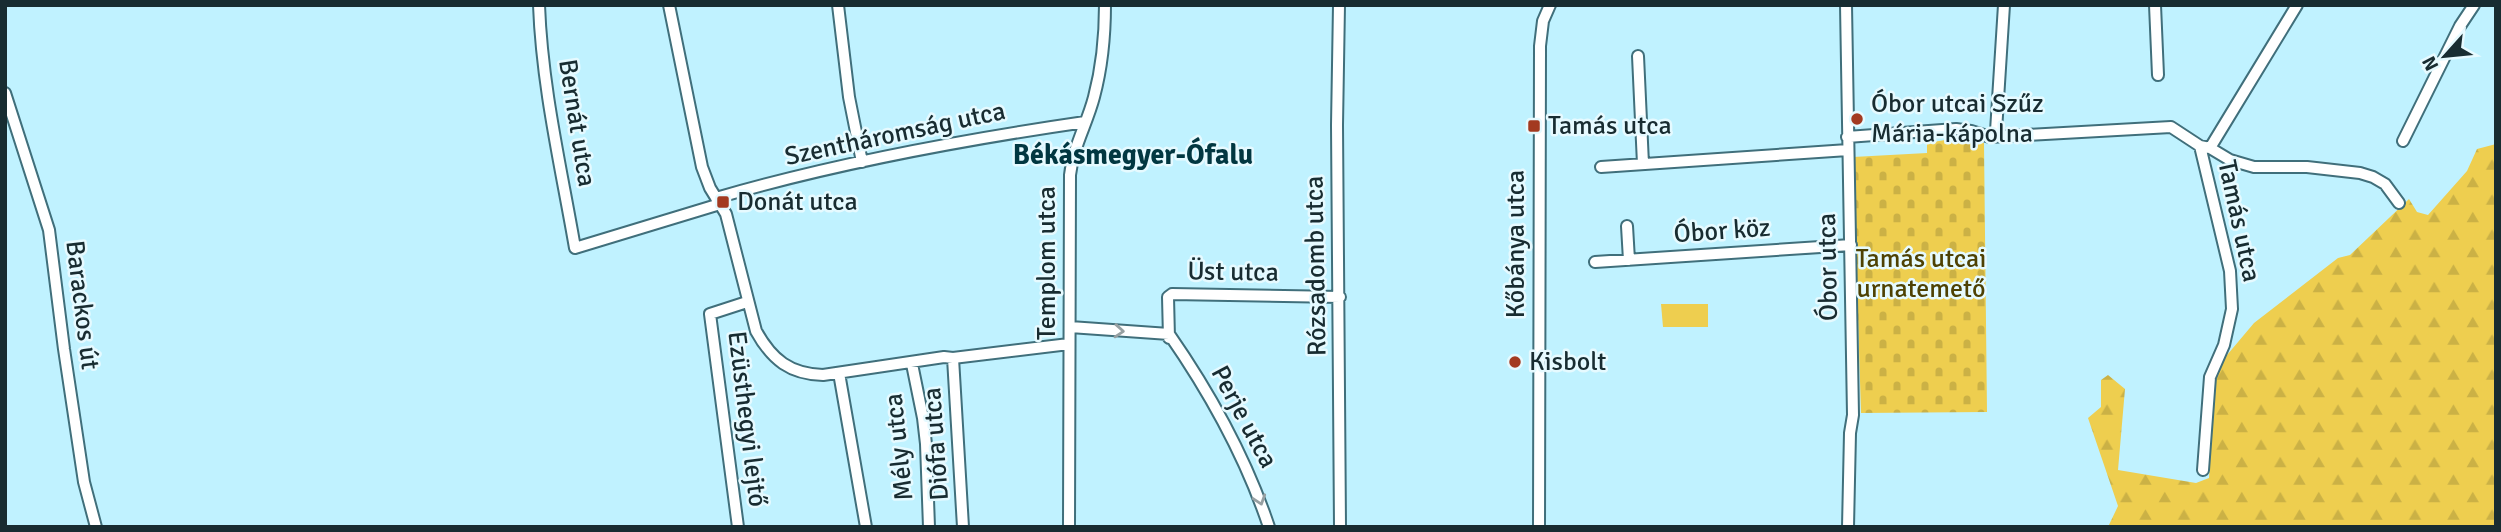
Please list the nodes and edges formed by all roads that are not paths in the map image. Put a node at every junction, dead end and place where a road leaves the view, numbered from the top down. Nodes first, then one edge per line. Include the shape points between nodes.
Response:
1 (539, 5) edge
2 (668, 5) edge
3 (838, 5) edge
4 (1105, 5) edge
5 (1339, 5) edge
6 (1550, 5) edge
7 (1846, 5) edge
8 (2004, 5) edge
9 (2155, 5) edge
10 (2297, 5) edge
11 (2474, 5) edge
12 (1638, 56) dead end
13 (2158, 75) dead end
14 (5, 93) edge
15 (1084, 122) junction
16 (1847, 137) junction
17 (1990, 137) junction
18 (2403, 141) dead end
19 (2205, 147) junction
20 (1848, 150) junction
21 (862, 162) junction
22 (1643, 164) junction
23 (1601, 167) dead end
24 (2399, 203) dead end
25 (721, 205) junction
26 (1627, 226) dead end
27 (1851, 245) junction
28 (575, 248) joint
29 (1629, 260) junction
30 (1595, 262) dead end
31 (1340, 297) junction
32 (747, 302) junction
33 (1070, 327) junction
34 (1169, 336) junction
35 (1069, 344) junction
36 (953, 358) junction
37 (912, 364) junction
38 (839, 373) junction
39 (2203, 470) dead end
40 (96, 527) edge
41 (738, 527) edge
42 (866, 527) edge
43 (929, 527) edge
44 (964, 527) edge
45 (1069, 527) edge
46 (1269, 527) edge
47 (1340, 527) edge
48 (1539, 527) edge
49 (1848, 527) edge

1 - 28 street, Bernát utca via 555,142
2 - 25 street via 702,167
3 - 21 street
4 - 15 street, Templom utca via 1101,65
5 - 31 street, Rózsadomb utca
6 - 48 street, Kőbánya utca via 1540,46
7 - 16 street, Óbor utca
8 - 17 street via 1996,131
9 - 13 street
10 - 19 street
11 - 18 street
12 - 22 street
14 - 40 street, Barackos út via 50,230 84,482
15 - 21 street, Szentháromság utca via 981,137
15 - 33 street, Templom utca via 1070,175
16 - 17 street, Tamás utca via 1956,130
16 - 20 street, Óbor utca
17 - 19 street, Tamás utca via 2161,126 2178,130
19 - 24 street, Tamás utca via 2254,167 2360,173 2385,184
19 - 39 street, Tamás utca via 2230,271 2232,309 2210,377
20 - 22 street
20 - 27 street, Óbor utca
21 - 25 street, Szentháromság utca
22 - 23 street
25 - 28 street, Szentháromság utca
25 - 32 street
26 - 29 street
27 - 29 street, Óbor köz
27 - 49 street, Óbor utca via 1853,415
29 - 30 street, Óbor köz
31 - 34 street, Üst utca via 1172,294 1168,297
31 - 47 street, Rózsadomb utca
32 - 38 street via 756,331 782,364 806,374
32 - 41 street, Ezüsthegyi lejtő via 710,314
33 -> 34 street
33 - 35 street, Templom utca
34 -> 46 street, Perje utca via 1235,444
35 - 36 street
35 - 45 street, Templom utca
36 - 37 street
36 - 44 street, Diófa utca
37 - 38 street
37 - 43 street, Mély utca via 926,443
38 - 42 street

